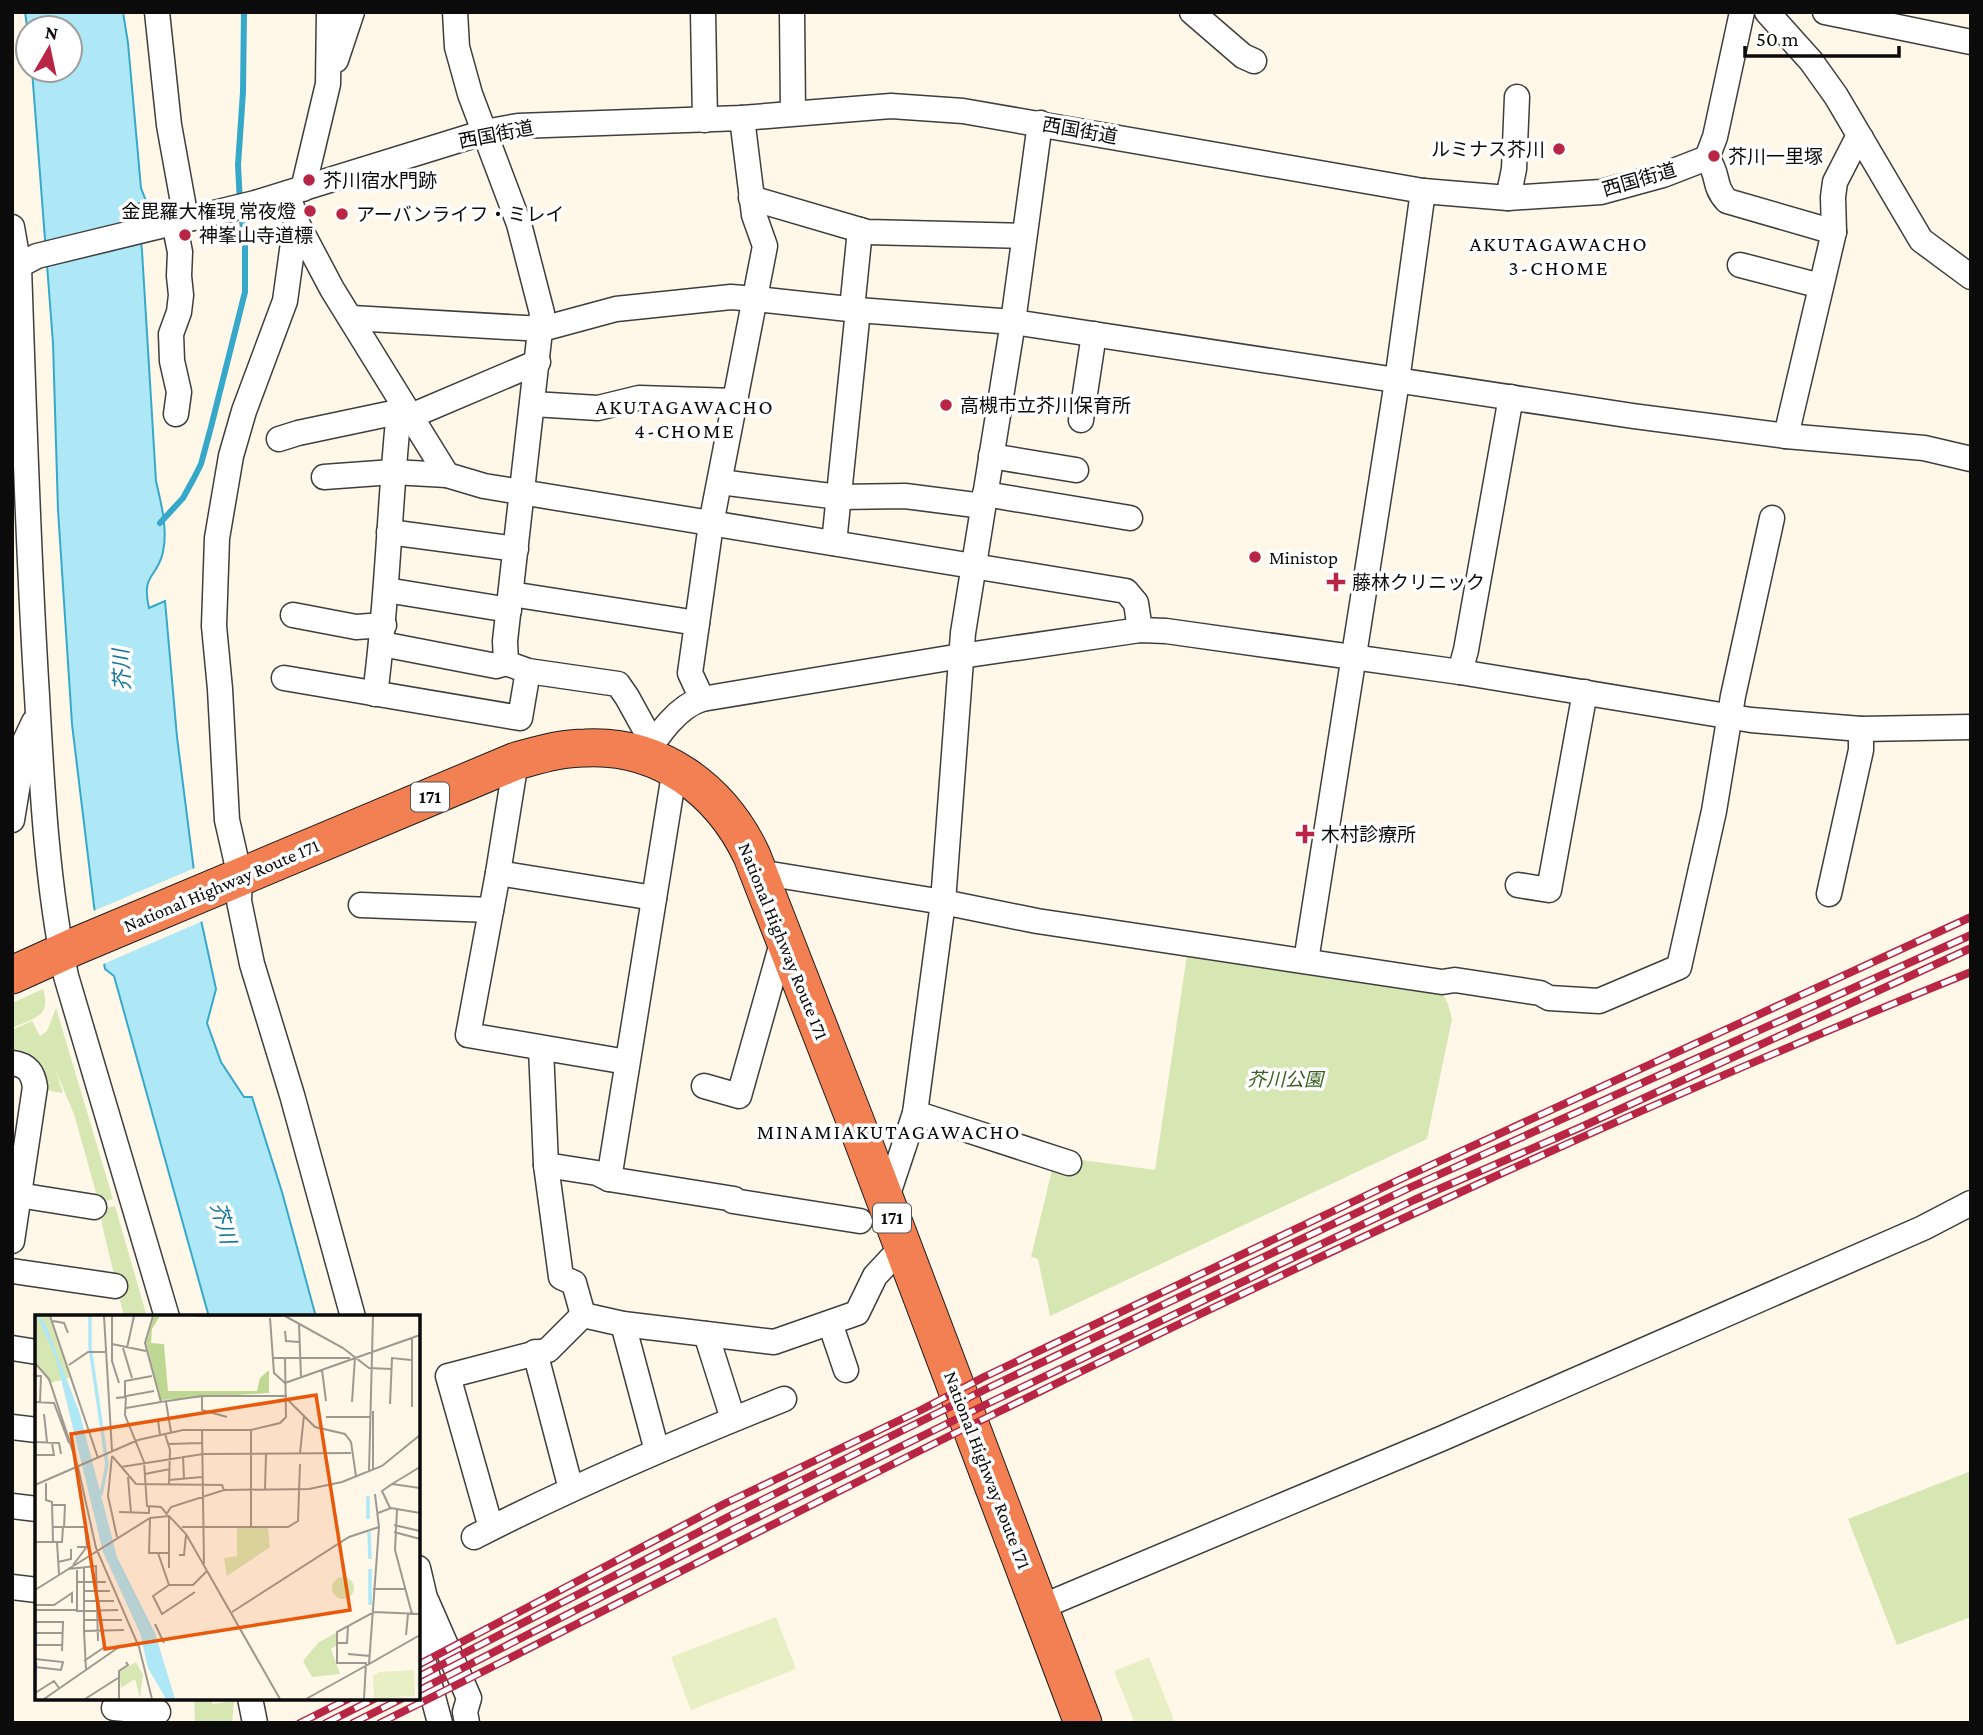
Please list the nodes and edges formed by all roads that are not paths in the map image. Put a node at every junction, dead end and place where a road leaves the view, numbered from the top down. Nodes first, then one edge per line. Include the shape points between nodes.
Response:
1 (158, 12) edge
2 (329, 12) edge
3 (352, 12) edge
4 (455, 12) edge
5 (703, 12) edge
6 (792, 12) edge
7 (1192, 12) edge
8 (1742, 12) edge
9 (1767, 12) edge
10 (1825, 12) edge
11 (1971, 42) edge
12 (1254, 61) dead end
13 (328, 84) junction
14 (1517, 97) dead end
15 (793, 113) junction
16 (742, 118) junction
17 (705, 120) junction
18 (1040, 123) junction
19 (485, 132) junction
20 (1861, 138) junction
21 (1707, 158) junction
22 (296, 191) junction
23 (1423, 191) junction
24 (751, 198) junction
25 (1508, 198) junction
26 (296, 221) junction
27 (172, 222) junction
28 (12, 227) edge
29 (860, 230) junction
30 (1833, 232) junction
31 (1024, 236) junction
32 (23, 264) edge
33 (1740, 265) dead end
34 (1971, 277) edge
35 (1821, 286) junction
36 (756, 299) junction
37 (855, 310) junction
38 (352, 318) junction
39 (1013, 321) junction
40 (542, 329) junction
41 (1094, 334) junction
42 (538, 362) junction
43 (1397, 381) junction
44 (1511, 397) junction
45 (736, 401) junction
46 (533, 404) junction
47 (406, 412) junction
48 (176, 414) dead end
49 (1081, 420) dead end
50 (1786, 436) junction
51 (279, 439) dead end
52 (991, 457) junction
53 (1971, 459) edge
54 (1076, 470) dead end
55 (393, 472) junction
56 (447, 475) junction
57 (324, 477) dead end
58 (720, 482) junction
59 (523, 492) junction
60 (839, 497) junction
61 (984, 500) junction
62 (1130, 517) dead end
63 (1772, 518) dead end
64 (712, 524) junction
65 (389, 532) junction
66 (834, 544) junction
67 (516, 549) junction
68 (972, 566) junction
69 (386, 590) junction
70 (510, 602) junction
71 (293, 615) dead end
72 (698, 623) junction
73 (1140, 630) junction
74 (383, 634) junction
75 (961, 656) junction
76 (1352, 656) junction
77 (517, 667) junction
78 (1460, 672) junction
79 (284, 678) dead end
80 (1585, 692) junction
81 (375, 694) junction
82 (702, 699) junction
83 (38, 713) junction
84 (1730, 716) junction
85 (1971, 727) edge
86 (1861, 729) junction
87 (658, 756) junction
88 (516, 761) junction
89 (12, 820) edge
90 (758, 872) junction
91 (498, 873) junction
92 (231, 881) junction
93 (1518, 885) dead end
94 (1829, 894) dead end
95 (654, 898) junction
96 (943, 902) junction
97 (361, 905) dead end
98 (491, 910) junction
99 (784, 935) junction
100 (63, 960) junction
101 (1306, 961) junction
102 (12, 975) edge
103 (541, 1048) junction
104 (627, 1062) junction
105 (12, 1063) edge
106 (704, 1086) dead end
107 (915, 1114) junction
108 (1069, 1163) dead end
109 (546, 1165) junction
110 (609, 1179) junction
111 (16, 1195) edge
112 (1971, 1203) edge
113 (94, 1207) dead end
114 (873, 1210) junction
115 (12, 1241) edge
116 (903, 1246) junction
117 (12, 1271) edge
118 (114, 1286) dead end
119 (151, 1315) edge
120 (166, 1315) edge
121 (352, 1315) edge
122 (583, 1315) junction
123 (830, 1323) junction
124 (622, 1324) junction
125 (706, 1334) junction
126 (12, 1348) edge
127 (35, 1352) edge
128 (535, 1352) junction
129 (846, 1370) dead end
130 (784, 1399) dead end
131 (733, 1419) junction
132 (12, 1427) edge
133 (35, 1430) edge
134 (657, 1451) junction
135 (571, 1489) junction
136 (12, 1506) edge
137 (35, 1509) edge
138 (420, 1577) edge
139 (12, 1587) edge
140 (35, 1590) edge
141 (425, 1598) junction
142 (1041, 1607) junction
143 (250, 1700) edge
144 (114, 1710) edge
145 (158, 1712) dead end
146 (255, 1723) edge
147 (440, 1723) edge
148 (467, 1723) edge
149 (1083, 1723) edge

1 - 27 street
2 - 13 street
3 - 13 street
4 - 19 street via 457,47
5 - 17 street
6 - 15 street
7 - 12 street
8 - 21 street via 1716,136
9 - 20 street via 1811,61
10 - 11 street
13 - 22 street
14 - 25 street
15 - 16 street, 西国街道
15 - 18 street, 西国街道 via 891,106
16 - 17 street, 西国街道
16 - 24 street
17 - 19 street, 西国街道 via 518,126
18 - 23 street, 西国街道
18 - 31 street
19 - 22 street, 西国街道
19 - 40 street via 519,224
20 - 30 street via 1835,183
20 - 34 street via 1921,240
21 - 25 street, 西国街道 via 1601,192
21 - 30 street via 1715,169 1717,191 1727,201
22 - 26 street
22 - 27 street, 西国街道
23 - 25 street, 西国街道
23 - 43 street
24 - 29 street
24 - 36 street via 765,246
26 - 38 street
26 - 92 street via 285,300 231,456 217,538 214,626
27 - 32 street, 西国街道
27 - 48 street via 180,252 181,295 171,334 179,392
28 - 32 street
29 - 31 street
29 - 37 street
30 - 35 street
31 - 39 street
32 - 83 street via 30,585
33 - 35 street
35 - 50 street
36 - 37 street
36 - 40 street via 731,297 616,309
36 - 45 street
37 - 39 street
37 - 60 street
38 - 40 street
38 - 47 street
39 - 41 street
39 - 52 street
40 - 42 street
41 - 43 street
41 - 49 street
42 - 46 street
42 - 47 street
43 - 44 street
43 - 76 street
44 - 50 street
44 - 78 street
45 - 46 street via 639,398 598,408
45 - 58 street
46 - 59 street
47 - 51 street
47 - 55 street
47 - 56 street
50 - 53 street via 1924,449
52 - 54 street
52 - 61 street
55 - 56 street
55 - 57 street
55 - 65 street
56 - 59 street
58 - 60 street
58 - 64 street
59 - 64 street
59 - 67 street
60 - 61 street
60 - 66 street
61 - 62 street
61 - 68 street
63 - 84 street
64 - 66 street
64 - 72 street
65 - 67 street
65 - 69 street
66 - 68 street
67 - 70 street
68 - 73 street via 1126,592 1136,603
68 - 75 street
69 - 70 street
69 - 74 street
70 - 72 street
70 - 77 street via 505,640
71 - 74 street
72 - 82 street via 690,673
73 - 75 street
73 - 76 street
74 - 77 street via 496,666
74 - 81 street
75 - 82 street
75 - 96 street
76 - 78 street
76 - 101 street
77 - 81 street via 520,718
77 - 87 street via 618,684
78 - 80 street
79 - 81 street
80 - 84 street
80 - 93 street via 1549,890
82 - 87 street via 682,710
83 - 89 street via 25,741
83 - 100 street via 47,838
84 - 86 street
84 - 101 street via 1679,967 1599,1001 1576,1001
85 - 86 street
86 - 94 street via 1861,750
87 - 88 highway, National Highway Route 171 / 171 via 585,747
87 - 90 highway, National Highway Route 171 / 171 via 706,791 733,821
87 - 95 street
88 - 91 street
88 - 92 highway, National Highway Route 171 / 171
90 - 96 street
90 - 99 highway, National Highway Route 171 / 171
91 - 95 street
91 - 98 street
92 - 100 highway, National Highway Route 171 / 171
92 - 121 street
95 - 104 street
96 - 101 street
96 - 107 street
97 - 98 street
98 - 103 street via 468,1035
99 - 106 street via 740,1096
99 - 114 highway, National Highway Route 171 / 171
100 - 102 highway, National Highway Route 171 / 171
100 - 119 street
100 - 120 street
103 - 104 street
103 - 109 street
104 - 110 street
105 - 111 street via 28,1068 35,1087
107 - 108 street
107 - 114 street
109 - 110 street
109 - 122 street via 561,1278 574,1283
110 - 114 street via 734,1195 733,1201
111 - 113 street
111 - 115 street
112 - 142 street via 1456,1433
114 - 116 highway, National Highway Route 171 / 171
116 - 123 street via 875,1276 857,1313
116 - 142 highway, National Highway Route 171 / 171
117 - 118 street
122 - 124 street
122 - 128 street via 548,1350
123 - 125 street via 774,1342
123 - 129 street
124 - 125 street
124 - 134 street
125 - 131 street
126 - 127 street
128 - 135 street
128 - 135 street via 448,1376 482,1532
130 - 131 street
131 - 134 street
132 - 133 street
134 - 135 street
136 - 137 street
138 - 141 street
139 - 140 street
141 - 147 street via 423,1659
141 - 148 street via 470,1698
142 - 149 highway, National Highway Route 171 / 171
143 - 146 street
144 - 145 street

